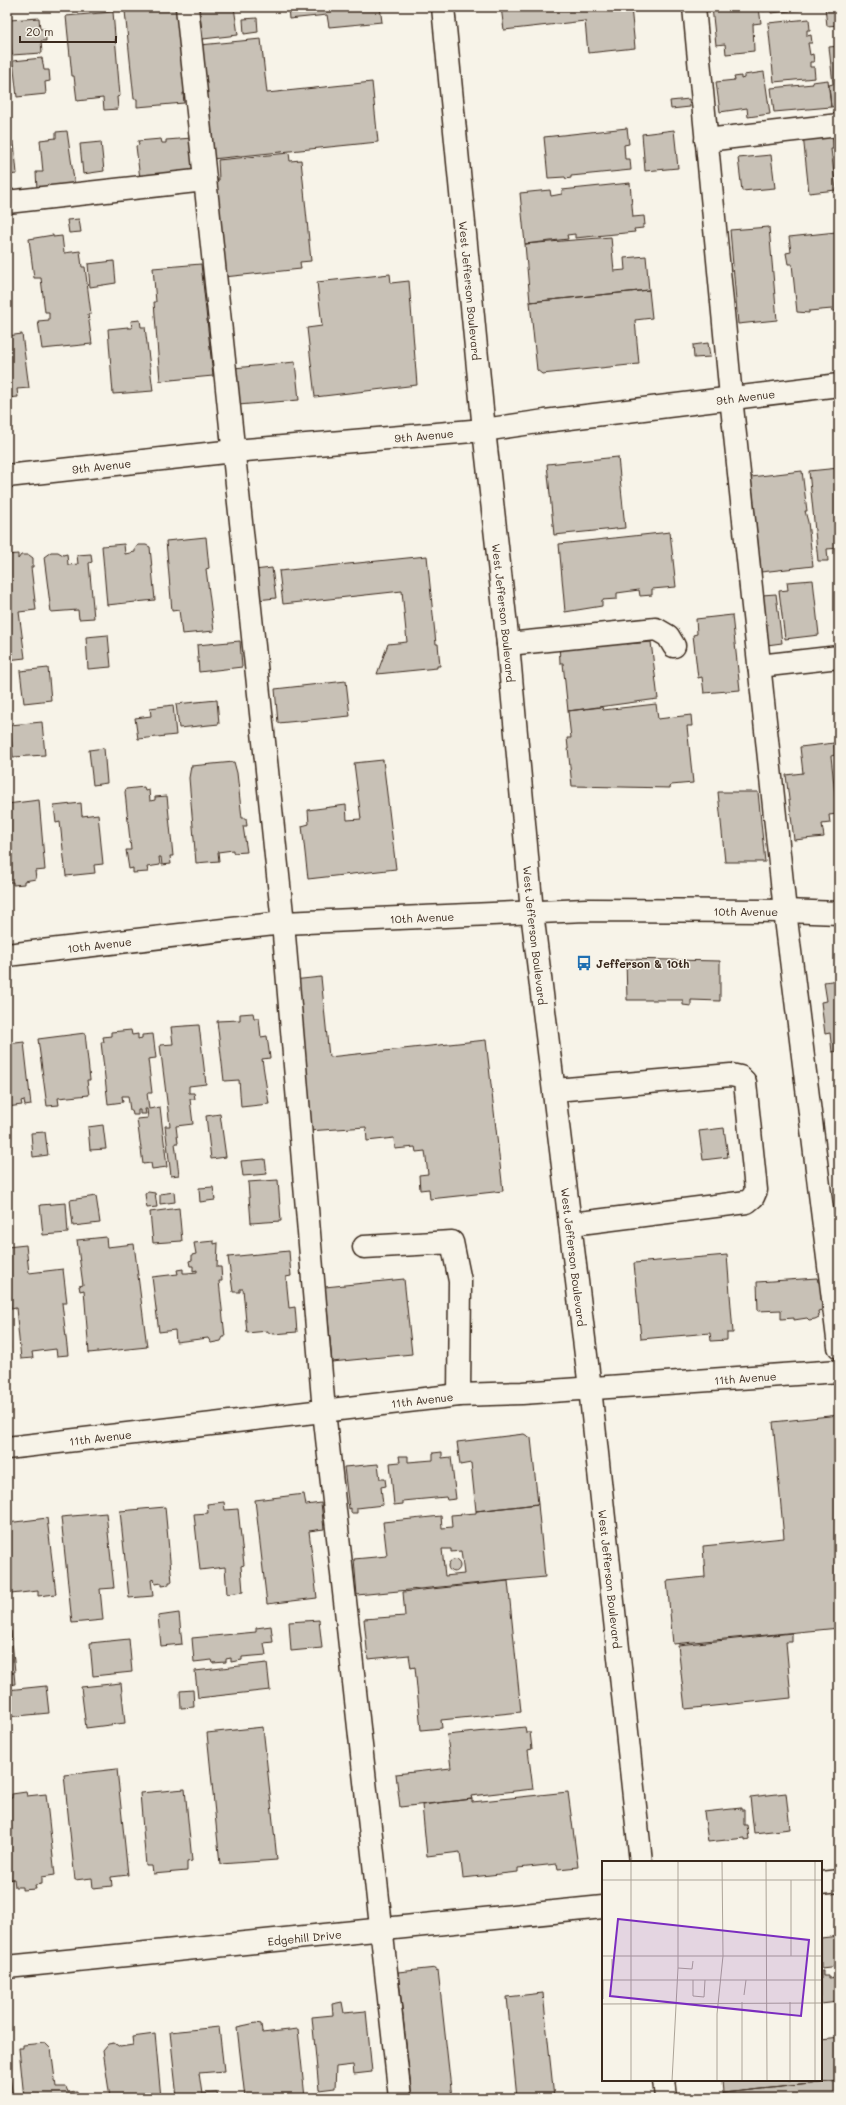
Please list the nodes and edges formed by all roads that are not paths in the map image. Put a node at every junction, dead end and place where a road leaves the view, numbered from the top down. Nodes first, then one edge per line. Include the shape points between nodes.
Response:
1 (187, 7) edge
2 (443, 7) edge
3 (694, 7) edge
4 (839, 125) edge
5 (706, 140) junction
6 (205, 180) junction
7 (7, 202) edge
8 (839, 385) edge
9 (731, 397) junction
10 (484, 430) junction
11 (234, 451) junction
12 (7, 476) edge
13 (508, 644) junction
14 (674, 646) dead end
15 (839, 657) edge
16 (759, 666) junction
17 (785, 910) junction
18 (532, 912) junction
19 (839, 913) edge
20 (283, 923) junction
21 (7, 955) edge
22 (555, 1090) junction
23 (572, 1224) junction
24 (364, 1247) dead end
25 (839, 1347) edge
26 (839, 1370) edge
27 (590, 1388) junction
28 (459, 1395) junction
29 (324, 1411) junction
30 (7, 1448) edge
31 (641, 1861) edge
32 (839, 1881) edge
33 (822, 1883) edge
34 (602, 1907) edge
35 (382, 1930) junction
36 (7, 1967) edge
37 (664, 2081) edge
38 (400, 2098) edge
39 (666, 2098) edge

1 - 6 street
2 - 10 street, West Jefferson Boulevard
3 - 5 street
4 - 5 street
5 - 9 street
6 - 7 street
6 - 11 street
8 - 9 street, 9th Avenue
9 - 10 street, 9th Avenue
9 - 16 street
10 - 11 street, 9th Avenue
10 - 13 street, West Jefferson Boulevard
11 - 12 street, 9th Avenue
11 - 20 street
13 - 14 street via 656,628 668,636
13 - 18 street, West Jefferson Boulevard
15 - 16 street
16 - 17 street
17 - 18 street, 10th Avenue
17 - 19 street, 10th Avenue
17 - 25 street
18 - 20 street, 10th Avenue
18 - 22 street, West Jefferson Boulevard
20 - 21 street, 10th Avenue
20 - 29 street
22 - 23 street, West Jefferson Boulevard
22 - 23 street via 731,1075 746,1082 756,1190 747,1202
23 - 27 street, West Jefferson Boulevard
24 - 28 street via 452,1242 460,1281
26 - 27 street, 11th Avenue
27 - 28 street, 11th Avenue
27 - 31 street, West Jefferson Boulevard
28 - 29 street, 11th Avenue
29 - 30 street, 11th Avenue
29 - 35 street
32 - 33 street
34 - 35 street, Edgehill Drive
35 - 36 street, Edgehill Drive
35 - 38 street
37 - 39 street

